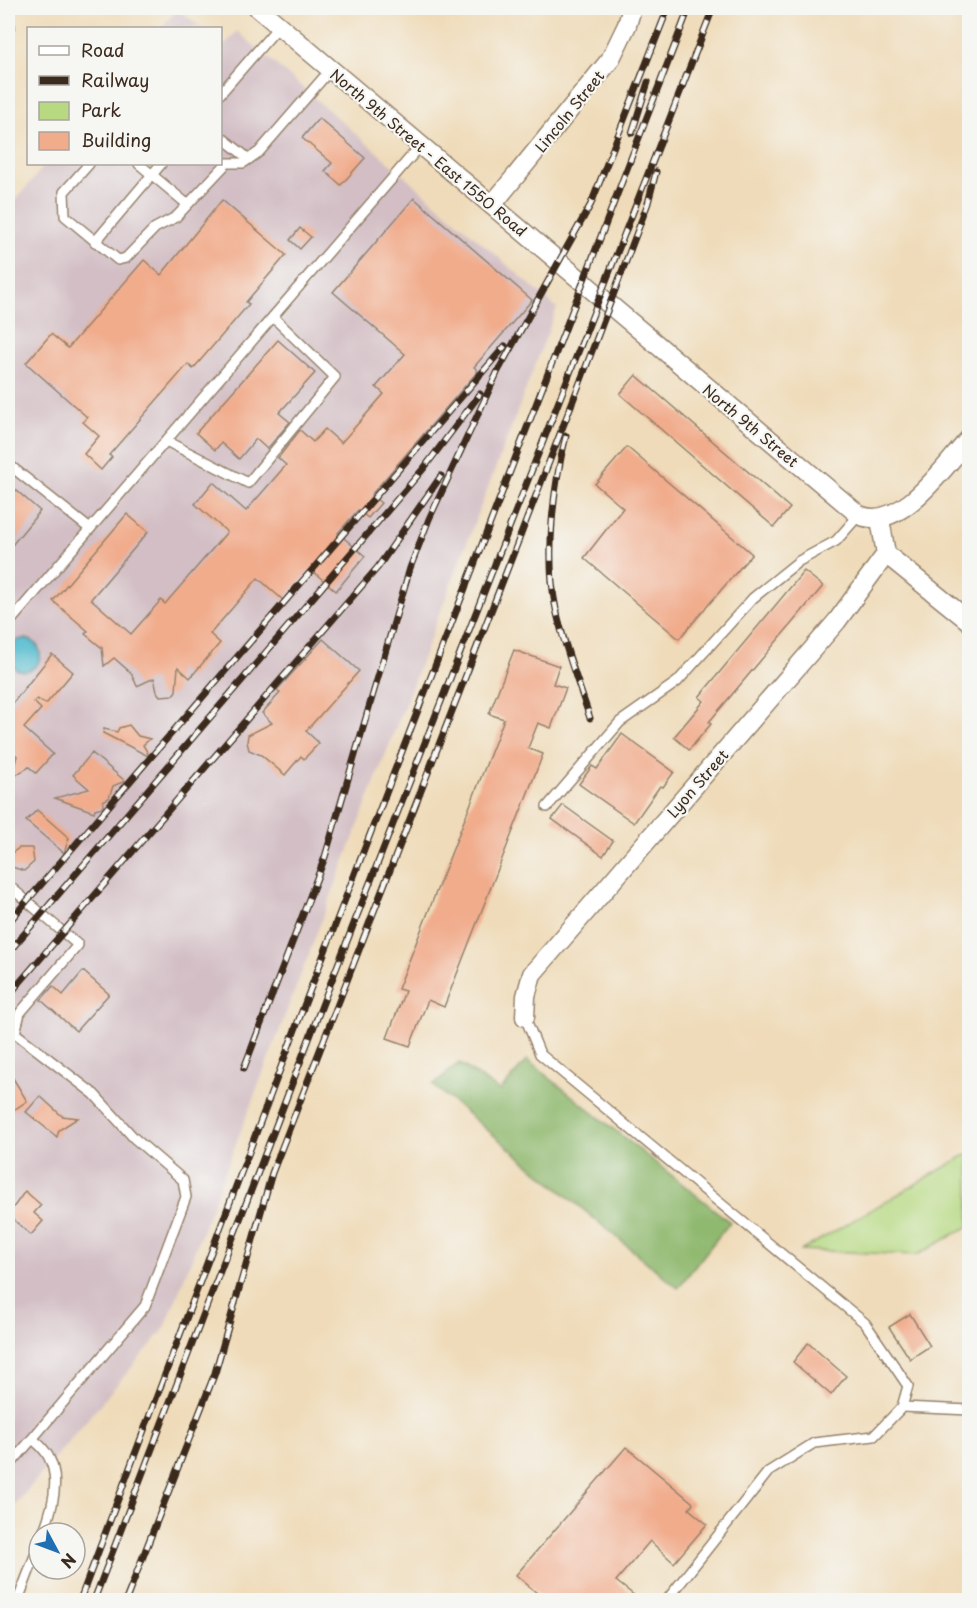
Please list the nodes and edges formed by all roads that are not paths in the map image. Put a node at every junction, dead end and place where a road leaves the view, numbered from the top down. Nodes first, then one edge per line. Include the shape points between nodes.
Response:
1 (258, 8) edge
2 (632, 8) edge
3 (279, 26) junction
4 (331, 69) junction
5 (222, 92) edge
6 (222, 138) edge
7 (421, 145) junction
8 (249, 159) junction
9 (88, 165) edge
10 (140, 165) edge
11 (160, 165) edge
12 (152, 174) junction
13 (187, 204) junction
14 (492, 205) junction
15 (95, 242) junction
16 (600, 297) joint
17 (273, 317) junction
18 (969, 438) edge
19 (165, 441) junction
20 (8, 464) edge
21 (859, 514) junction
22 (880, 519) junction
23 (90, 529) junction
24 (886, 554) junction
25 (969, 622) edge
26 (8, 624) edge
27 (547, 807) dead end
28 (8, 885) edge
29 (525, 1017) joint
30 (902, 1407) junction
31 (969, 1410) edge
32 (32, 1439) junction
33 (8, 1467) edge
34 (48, 1521) edge
35 (27, 1576) edge
36 (18, 1600) edge
37 (668, 1600) edge

1 - 3 street, North 9th Street - East 1550 Road
2 - 14 street, Lincoln Street via 610,60
3 - 4 street, North 9th Street - East 1550 Road
3 - 5 lane
4 - 7 street, North 9th Street - East 1550 Road
4 - 8 lane
6 - 8 lane
7 - 14 street, North 9th Street - East 1550 Road
7 - 17 lane
8 - 13 lane via 227,163
9 - 15 lane via 64,192 63,205 65,216
10 - 12 lane
11 - 12 lane
12 - 13 lane
12 - 15 lane
13 - 15 lane via 176,217 155,228 126,258 118,260
14 - 16 street, North 9th Street - East 1550 Road
16 - 21 street, North 9th Street
17 - 19 lane
17 - 19 lane via 335,377 248,483
18 - 22 street via 916,498 899,512
19 - 23 lane
20 - 23 lane
21 - 22 street, North 9th Street
21 - 27 lane via 836,541 799,561 753,598 677,682 620,722
22 - 24 street
23 - 26 lane
24 - 25 street
24 - 29 street, Lyon Street via 837,621 532,974
28 - 32 lane via 78,945 20,1013 15,1033 93,1094 134,1138 183,1180 186,1197 145,1306
29 - 30 lane via 540,1054 865,1323 908,1386
30 - 31 lane
30 - 37 lane via 874,1436 814,1443 768,1472
32 - 33 lane
32 - 34 lane via 42,1446 55,1467 53,1507
35 - 36 lane

